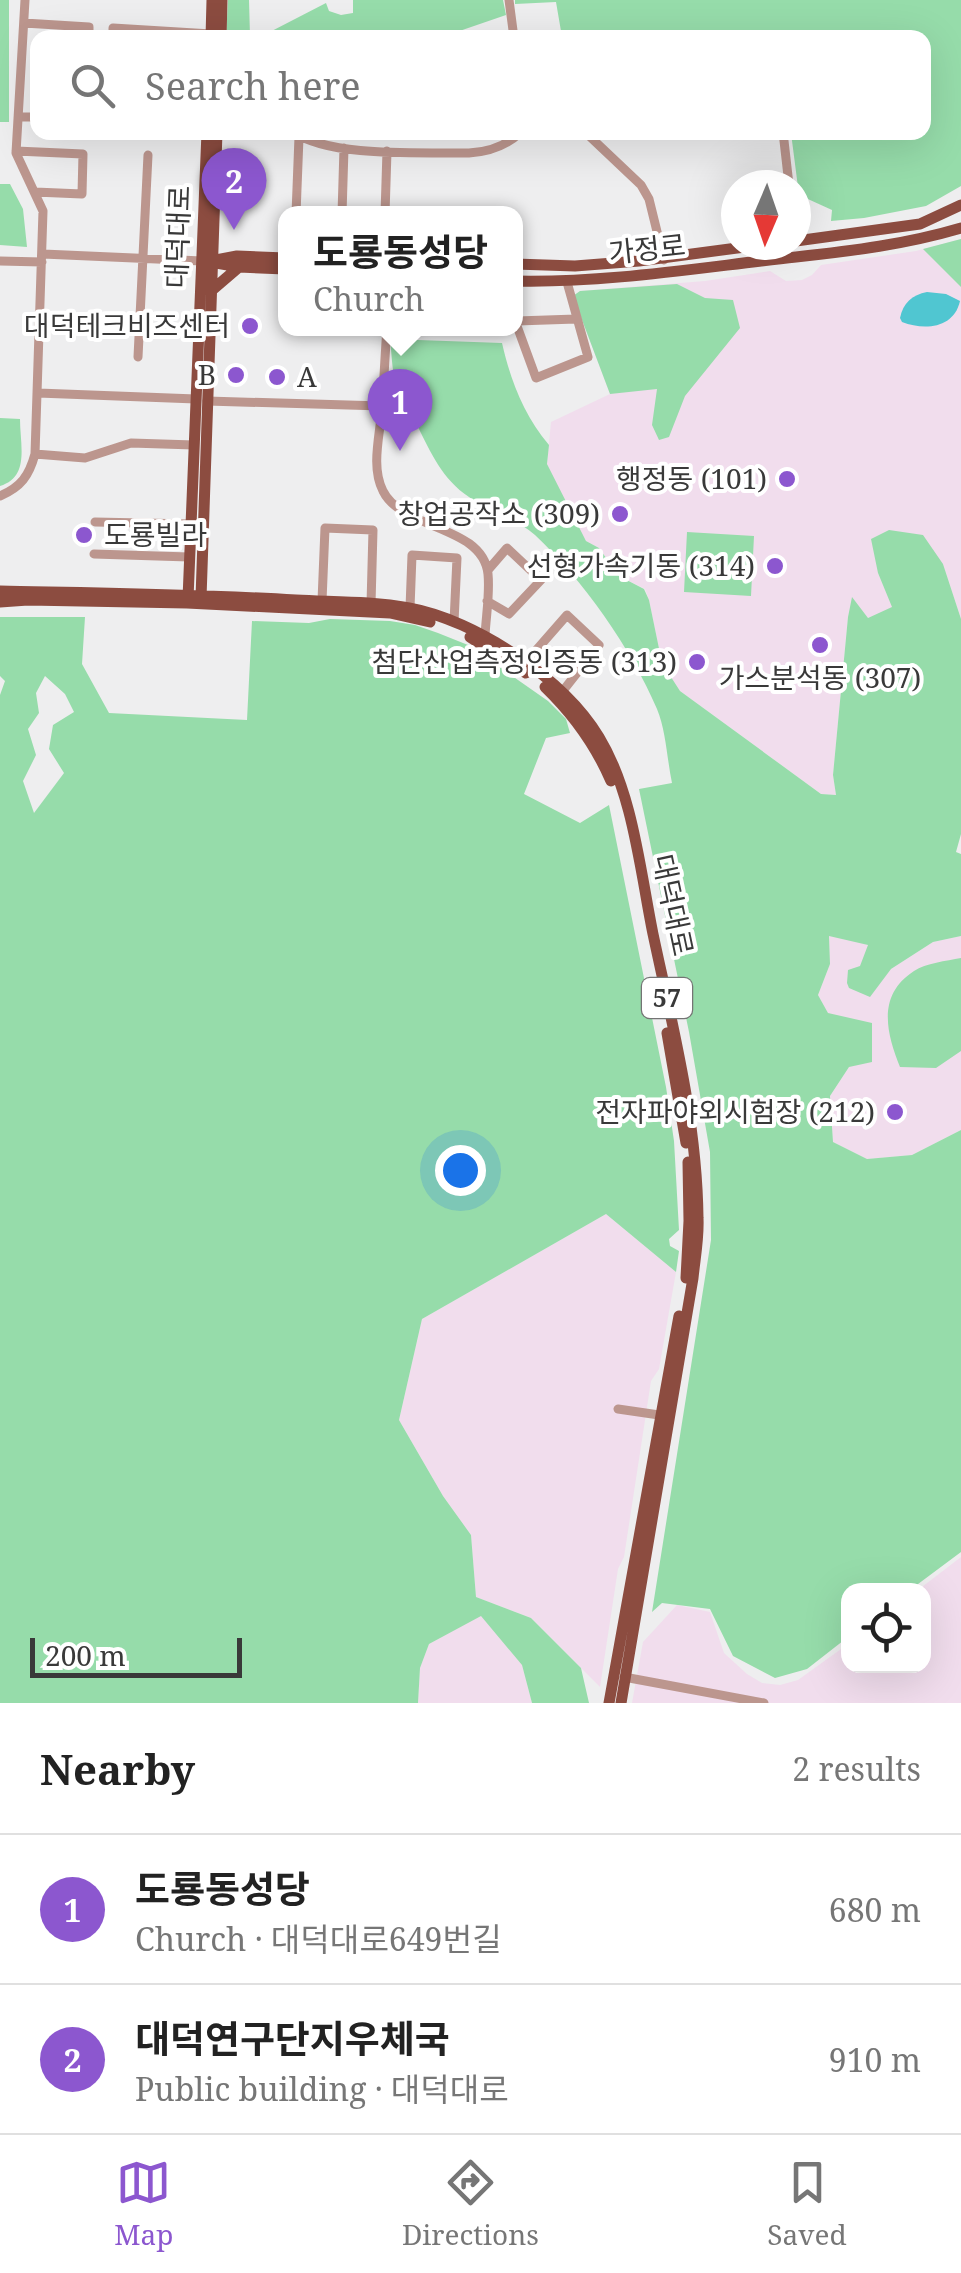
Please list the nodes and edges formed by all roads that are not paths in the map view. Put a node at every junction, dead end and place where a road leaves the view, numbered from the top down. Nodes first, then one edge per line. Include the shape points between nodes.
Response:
1 (25, 0) edge
2 (212, 0) edge
3 (222, 0) edge
4 (509, 0) edge
5 (24, 23) junction
6 (50, 25) junction
7 (50, 30) edge
8 (90, 30) edge
9 (113, 30) edge
10 (138, 30) edge
11 (214, 30) edge
12 (215, 30) edge
13 (513, 30) edge
14 (18, 117) junction
15 (30, 117) edge
16 (207, 140) edge
17 (216, 140) edge
18 (296, 140) edge
19 (307, 140) edge
20 (509, 140) edge
21 (593, 140) edge
22 (784, 140) edge
23 (344, 148) junction
24 (16, 151) junction
25 (387, 151) junction
26 (148, 155) dead end
27 (787, 170) edge
28 (35, 192) junction
29 (961, 205) edge
30 (296, 206) edge
31 (342, 206) edge
32 (385, 206) edge
33 (961, 228) edge
34 (811, 245) edge
35 (811, 248) edge
36 (721, 250) edge
37 (664, 257) junction
38 (42, 258) junction
39 (142, 258) junction
40 (278, 258) edge
41 (731, 260) edge
42 (0, 261) edge
43 (207, 261) junction
44 (523, 264) edge
45 (239, 268) junction
46 (278, 269) edge
47 (666, 272) junction
48 (523, 281) edge
49 (567, 282) junction
50 (211, 292) junction
51 (523, 320) edge
52 (576, 320) junction
53 (386, 336) edge
54 (521, 336) edge
55 (138, 357) dead end
56 (38, 393) junction
57 (202, 400) junction
58 (382, 406) junction
59 (194, 445) junction
60 (35, 454) junction
61 (0, 496) edge
62 (95, 522) dead end
63 (191, 524) junction
64 (472, 546) junction
65 (94, 554) dead end
66 (190, 556) junction
67 (457, 558) junction
68 (488, 570) junction
69 (0, 592) edge
70 (194, 599) junction
71 (487, 600) junction
72 (322, 601) junction
73 (0, 602) edge
74 (372, 604) junction
75 (410, 608) junction
76 (454, 622) junction
77 (485, 636) junction
78 (525, 663) junction
79 (562, 692) junction
80 (618, 1409) dead end
81 (664, 1416) junction
82 (620, 1677) junction
83 (610, 1703) edge
84 (620, 1703) edge
85 (764, 1703) edge

1 - 5 street
2 - 11 main road
3 - 12 main road
4 - 13 street
5 - 6 street
5 - 14 street
6 - 7 street
6 - 8 street
9 - 10 street
14 - 15 street
14 - 24 street
16 - 43 main road, 대덕대로
17 - 43 main road, 대덕대로
18 - 30 street
19 - 23 street
20 - 25 street via 484,152
21 - 37 street via 649,199
22 - 27 street
23 - 25 street
23 - 31 street
24 - 28 street
24 - 28 street via 83,154 82,194
25 - 32 street
26 - 39 street
28 - 38 street via 43,211
29 - 34 main road, 가정로 via 920,224
33 - 35 main road, 가정로 via 896,245
36 - 37 main road, 가정로
37 - 44 main road, 가정로
37 - 47 street
38 - 39 street
38 - 42 street
38 - 56 street
39 - 43 street
39 - 55 street
40 - 43 main road
41 - 47 main road, 가정로
43 - 45 main road
43 - 50 main road, 대덕대로
43 - 57 main road, 대덕대로
45 - 46 main road
45 - 50 main road
47 - 49 main road, 가정로
48 - 49 main road, 가정로
49 - 52 street
50 - 57 main road, 대덕대로
51 - 52 street
52 - 54 street via 588,357 536,378
53 - 58 street
56 - 57 street
56 - 60 street
57 - 58 street
57 - 59 main road, 대덕대로
57 - 70 main road, 대덕대로
58 - 64 street via 378,474 389,502
59 - 60 street via 132,443 85,458
59 - 63 main road, 대덕대로
60 - 61 street via 28,476
62 - 63 street
63 - 66 main road, 대덕대로
64 - 67 street
64 - 68 street
65 - 66 street
66 - 70 main road, 대덕대로
67 - 75 street via 412,555
67 - 76 street
68 - 71 street
68 - 71 street via 507,548 541,580 509,614
69 - 70 main road
70 - 72 main road, 대덕대로 / 57
70 - 73 main road
70 - 81 main road, 대덕대로 / 57 via 390,613 453,629 543,685 599,752 619,804 688,1163 686,1278
71 - 77 street
72 - 74 main road, 대덕대로 / 57
72 - 74 street via 324,528 374,530
74 - 75 main road, 대덕대로 / 57
75 - 76 main road, 대덕대로 / 57
76 - 77 main road, 대덕대로 / 57
77 - 78 main road, 대덕대로 / 57
78 - 79 main road, 대덕대로 / 57
78 - 79 street via 567,614 600,645
79 - 81 main road, 대덕대로 / 57 via 599,736 622,792 691,1122 698,1221 694,1278
80 - 81 street
81 - 82 main road, 대덕대로 / 57
82 - 83 main road, 대덕대로 / 57
82 - 84 main road, 대덕대로 / 57
82 - 85 street

